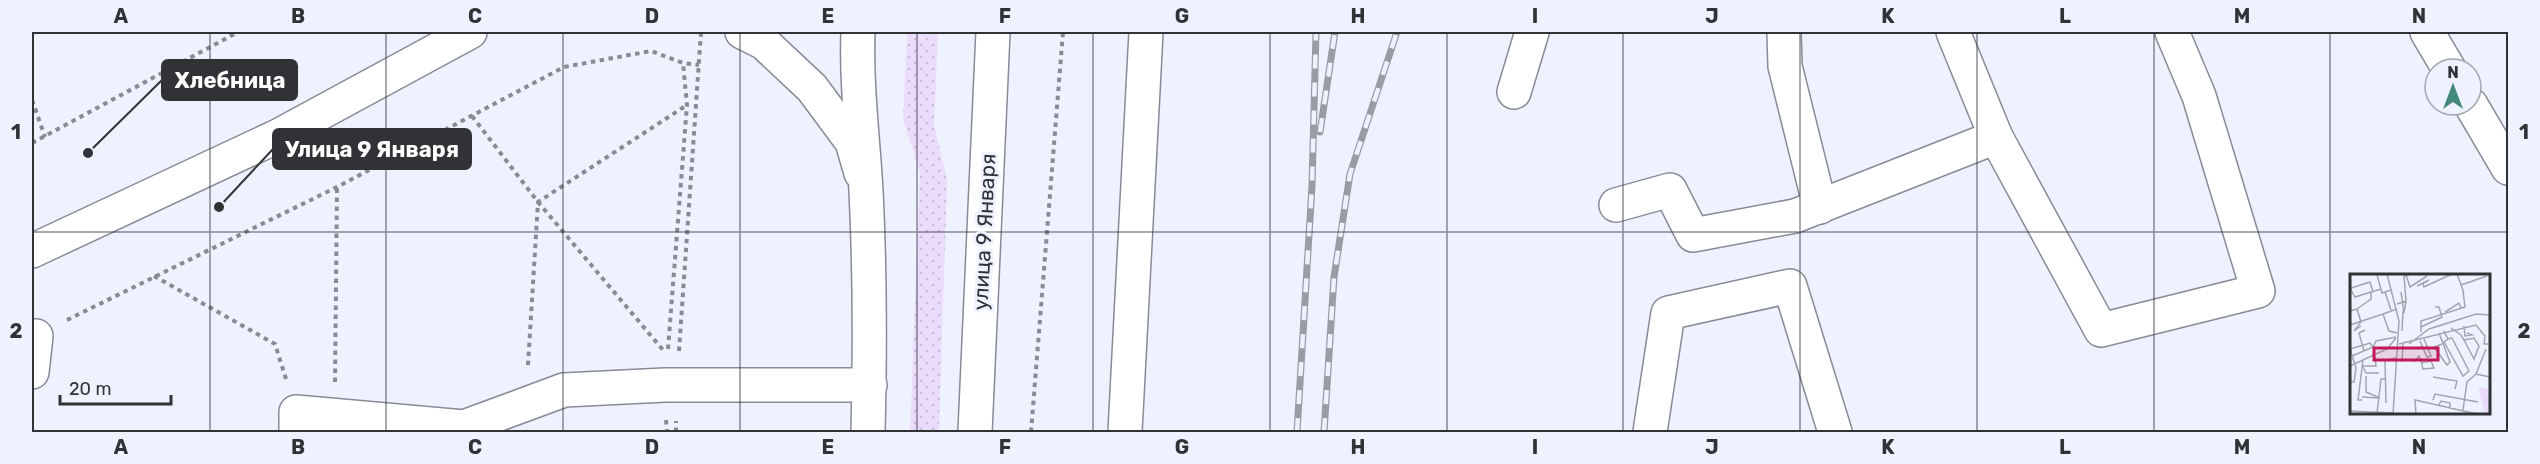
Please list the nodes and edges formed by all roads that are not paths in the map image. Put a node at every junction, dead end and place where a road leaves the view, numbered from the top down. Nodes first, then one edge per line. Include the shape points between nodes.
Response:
1 (470, 32) edge
2 (742, 32) edge
3 (858, 32) edge
4 (993, 32) edge
5 (1146, 32) edge
6 (1532, 32) edge
7 (1784, 32) edge
8 (1953, 32) edge
9 (2172, 32) edge
10 (2427, 32) edge
11 (2442, 57) edge
12 (1514, 92) dead end
13 (2478, 117) edge
14 (1996, 137) junction
15 (2508, 168) edge
16 (866, 193) junction
17 (1616, 205) dead end
18 (1820, 207) junction
19 (32, 251) edge
20 (36, 336) road end
21 (32, 372) edge
22 (870, 385) junction
23 (296, 422) edge
24 (462, 430) edge
25 (868, 432) edge
26 (975, 432) edge
27 (1125, 432) edge
28 (1650, 432) edge
29 (1835, 432) edge

1 - 19 main road via 278,136
2 - 16 main road via 764,43 812,88 852,142
3 - 16 main road
4 - 26 main road, улица 9 Января
5 - 27 main road
6 - 12 main road
7 - 18 main road via 1785,66
8 - 14 main road
9 - 14 main road via 2199,96 2258,291 2101,330
10 - 11 main road
13 - 15 main road
14 - 18 main road
16 - 22 main road
17 - 18 main road via 1670,190 1693,235 1795,216
20 - 21 main road
22 - 24 main road via 677,385 564,390
22 - 25 main road
23 - 24 main road via 334,416
28 - 29 main road via 1668,313 1790,286

